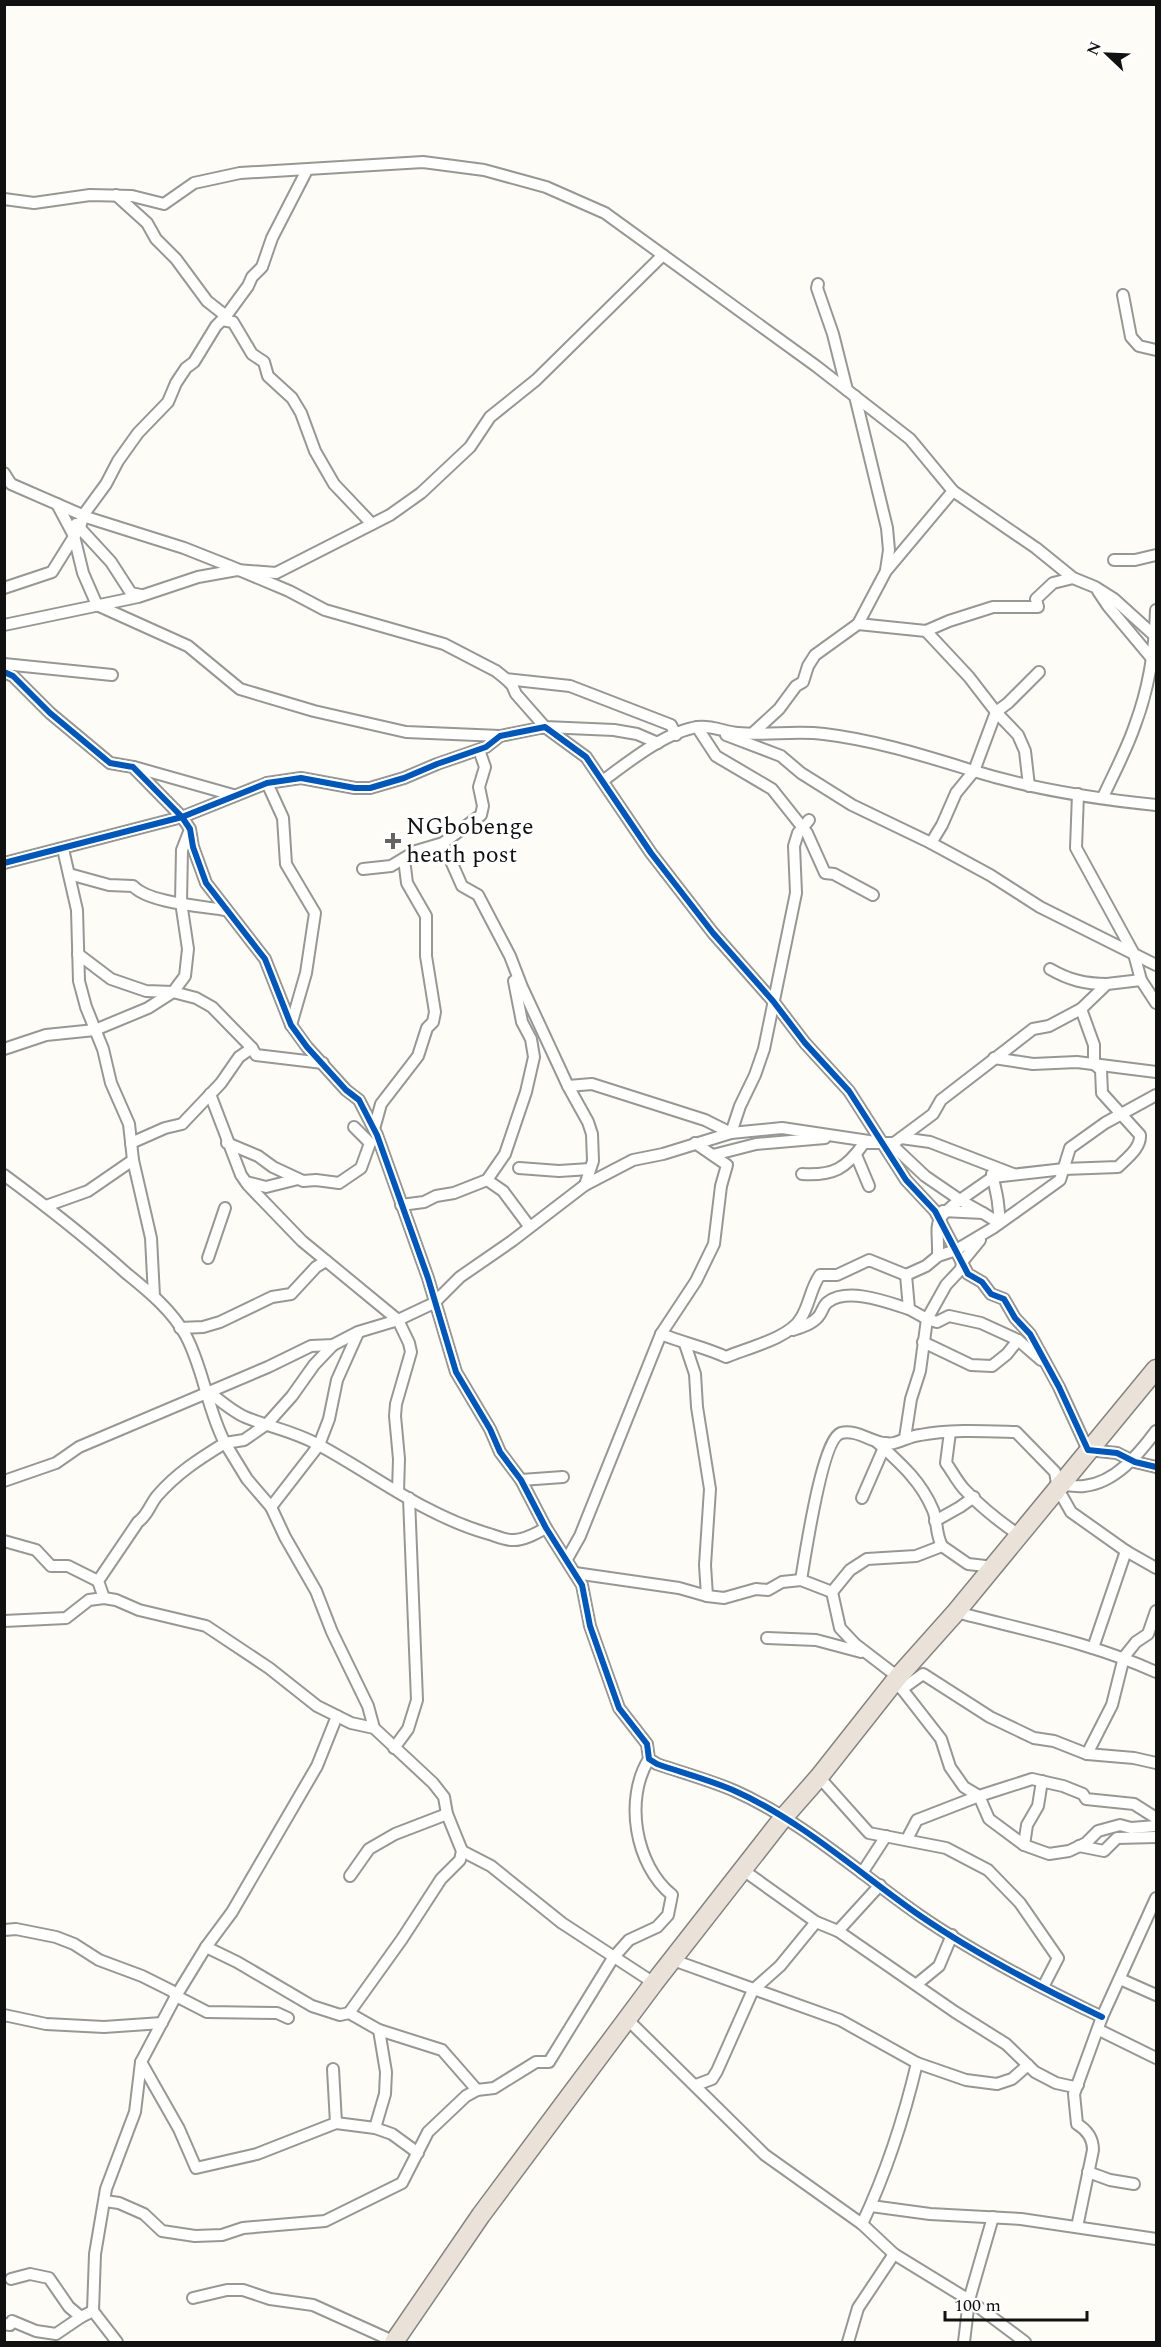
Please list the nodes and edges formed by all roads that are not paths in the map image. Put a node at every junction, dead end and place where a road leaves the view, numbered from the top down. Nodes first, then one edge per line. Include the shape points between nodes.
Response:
1 (307, 170) junction
2 (116, 195) junction
3 (4, 199) edge
4 (663, 255) junction
5 (818, 284) dead end
6 (1123, 295) dead end
7 (224, 318) junction
8 (1156, 350) edge
9 (851, 393) junction
10 (4, 473) edge
11 (953, 491) junction
12 (57, 504) junction
13 (83, 516) junction
14 (372, 524) junction
15 (77, 532) junction
16 (1156, 555) edge
17 (1114, 560) dead end
18 (237, 570) junction
19 (886, 571) junction
20 (1074, 578) junction
21 (1095, 587) junction
22 (4, 588) edge
23 (142, 596) junction
24 (96, 605) junction
25 (1156, 610) edge
26 (858, 624) junction
27 (4, 625) edge
28 (926, 631) junction
29 (1156, 637) edge
30 (1154, 661) edge
31 (4, 664) edge
32 (4, 672) edge
33 (1039, 672) dead end
34 (112, 675) dead end
35 (506, 679) junction
36 (996, 712) junction
37 (545, 727) junction
38 (702, 727) junction
39 (754, 732) junction
40 (676, 735) junction
41 (500, 736) junction
42 (658, 743) junction
43 (479, 750) junction
44 (133, 767) junction
45 (974, 771) junction
46 (604, 780) junction
47 (267, 783) junction
48 (1029, 786) junction
49 (1078, 794) junction
50 (233, 795) junction
51 (1103, 797) junction
52 (1156, 805) edge
53 (182, 817) junction
54 (806, 824) junction
55 (190, 829) junction
56 (442, 843) junction
57 (931, 843) junction
58 (63, 849) junction
59 (404, 859) junction
60 (4, 863) edge
61 (363, 869) dead end
62 (69, 874) junction
63 (873, 895) dead end
64 (181, 902) junction
65 (225, 910) junction
66 (78, 954) junction
67 (1134, 954) junction
68 (512, 961) junction
69 (1156, 965) edge
70 (1050, 969) dead end
71 (1141, 980) junction
72 (1107, 984) junction
73 (173, 993) junction
74 (773, 1001) junction
75 (1156, 1003) edge
76 (1081, 1009) junction
77 (291, 1025) junction
78 (95, 1030) junction
79 (544, 1033) junction
80 (252, 1047) junction
81 (4, 1049) edge
82 (534, 1057) junction
83 (994, 1058) junction
84 (323, 1064) junction
85 (1094, 1064) junction
86 (1156, 1072) edge
87 (568, 1086) junction
88 (210, 1094) junction
89 (1156, 1095) edge
90 (1122, 1116) junction
91 (354, 1127) dead end
92 (374, 1129) junction
93 (732, 1133) junction
94 (901, 1138) junction
95 (856, 1139) junction
96 (131, 1143) junction
97 (227, 1143) junction
98 (695, 1143) junction
99 (886, 1143) junction
100 (713, 1155) junction
101 (856, 1155) junction
102 (133, 1160) junction
103 (990, 1164) junction
104 (519, 1168) dead end
105 (590, 1169) junction
106 (1064, 1169) junction
107 (802, 1174) dead end
108 (1013, 1174) junction
109 (4, 1175) edge
110 (993, 1178) junction
111 (298, 1179) junction
112 (487, 1180) junction
113 (246, 1182) junction
114 (585, 1185) junction
115 (869, 1186) dead end
116 (960, 1200) junction
117 (401, 1204) junction
118 (46, 1206) junction
119 (225, 1208) dead end
120 (983, 1213) junction
121 (940, 1214) junction
122 (529, 1226) junction
123 (995, 1226) junction
124 (956, 1250) junction
125 (938, 1256) junction
126 (208, 1258) dead end
127 (326, 1261) junction
128 (962, 1262) junction
129 (906, 1275) junction
130 (154, 1296) junction
131 (434, 1303) junction
132 (909, 1309) junction
133 (927, 1319) junction
134 (398, 1320) junction
135 (180, 1328) junction
136 (792, 1331) junction
137 (358, 1332) junction
138 (661, 1334) junction
139 (1018, 1340) junction
140 (923, 1342) junction
141 (685, 1344) junction
142 (333, 1346) junction
143 (1045, 1364) junction
144 (1156, 1369) edge
145 (207, 1391) junction
146 (267, 1424) junction
147 (1156, 1431) edge
148 (950, 1432) junction
149 (905, 1438) junction
150 (225, 1443) junction
151 (882, 1444) junction
152 (319, 1445) junction
153 (1088, 1450) junction
154 (1131, 1460) junction
155 (1156, 1467) edge
156 (563, 1477) dead end
157 (521, 1480) junction
158 (4, 1481) edge
159 (1059, 1487) junction
160 (398, 1492) junction
161 (974, 1497) junction
162 (409, 1498) junction
163 (862, 1498) dead end
164 (271, 1507) junction
165 (935, 1521) junction
166 (546, 1528) junction
167 (1019, 1535) junction
168 (4, 1540) edge
169 (942, 1546) junction
170 (1126, 1551) junction
171 (567, 1560) junction
172 (994, 1567) junction
173 (1156, 1568) edge
174 (575, 1573) junction
175 (801, 1580) junction
176 (98, 1581) junction
177 (832, 1592) junction
178 (707, 1596) junction
179 (105, 1598) junction
180 (1156, 1611) edge
181 (957, 1612) junction
182 (4, 1621) edge
183 (1152, 1635) edge
184 (767, 1638) dead end
185 (1093, 1648) junction
186 (1124, 1658) junction
187 (878, 1660) junction
188 (1156, 1672) edge
189 (900, 1683) junction
190 (338, 1716) junction
191 (374, 1728) junction
192 (394, 1748) junction
193 (1087, 1754) junction
194 (649, 1759) junction
195 (1156, 1763) edge
196 (819, 1777) junction
197 (1042, 1780) junction
198 (979, 1796) junction
199 (447, 1814) junction
200 (783, 1818) junction
201 (1156, 1818) edge
202 (1156, 1826) edge
203 (886, 1836) junction
204 (1156, 1838) edge
205 (907, 1839) junction
206 (1024, 1845) junction
207 (1079, 1846) junction
208 (462, 1851) junction
209 (743, 1870) junction
210 (862, 1873) junction
211 (350, 1876) dead end
212 (880, 1885) junction
213 (1156, 1898) edge
214 (816, 1922) junction
215 (4, 1930) edge
216 (838, 1931) junction
217 (952, 1935) junction
218 (206, 1947) junction
219 (613, 1958) junction
220 (673, 1960) junction
221 (1120, 1979) junction
222 (654, 1983) junction
223 (916, 1984) junction
224 (1043, 1988) junction
225 (753, 1990) junction
226 (1156, 1995) edge
227 (176, 1996) junction
228 (349, 2013) junction
229 (4, 2015) edge
230 (1102, 2017) junction
231 (288, 2018) dead end
232 (627, 2019) junction
233 (162, 2023) junction
234 (379, 2030) junction
235 (1099, 2030) junction
236 (1156, 2058) edge
237 (141, 2062) junction
238 (917, 2063) junction
239 (1028, 2065) junction
240 (333, 2069) dead end
241 (696, 2085) junction
242 (1078, 2085) junction
243 (477, 2090) junction
244 (336, 2123) junction
245 (375, 2128) junction
246 (418, 2153) junction
247 (1088, 2172) junction
248 (1134, 2184) dead end
249 (105, 2201) junction
250 (870, 2206) junction
251 (993, 2217) junction
252 (862, 2224) junction
253 (1077, 2227) junction
254 (1156, 2239) edge
255 (894, 2254) junction
256 (11, 2279) dead end
257 (193, 2298) dead end
258 (969, 2301) junction
259 (93, 2311) junction
260 (81, 2317) junction
261 (4, 2324) edge
262 (394, 2342) edge
263 (117, 2343) edge
264 (848, 2343) edge
265 (964, 2343) edge
266 (1025, 2343) edge

1 - 2 street via 240,173 194,183 164,204
1 - 4 street via 423,162 484,170 546,187 595,209
1 - 7 street via 272,238 262,267
2 - 3 street via 34,203
2 - 7 street via 147,223 156,239
4 - 9 street
4 - 14 street via 536,380 490,417 470,447 421,493
5 - 9 street
6 - 8 street via 1131,337 1139,346
7 - 13 street via 195,362 186,368 168,402 138,433
7 - 14 street via 233,322 252,354 264,362 268,376 292,398 334,484
9 - 11 street via 910,439
9 - 19 street via 871,454 887,528
10 - 12 street via 11,484
11 - 19 street
11 - 20 street
12 - 13 street
12 - 15 street
13 - 15 street
13 - 18 street via 184,548
14 - 18 street via 276,573
15 - 22 street via 52,572
15 - 23 street via 111,562 131,593
15 - 24 street via 83,573
16 - 17 street
18 - 23 street via 198,577
18 - 35 street via 325,610 444,644
19 - 26 street
20 - 21 street
20 - 28 street via 1053,583 1036,599 1038,607 993,607
21 - 29 street via 1114,598
21 - 30 street
23 - 24 street
24 - 27 street
24 - 41 street via 188,646 240,689 406,732
25 - 29 street
26 - 28 street
26 - 39 street via 815,655 803,682
28 - 36 street
29 - 30 street
30 - 51 street via 1135,726
31 - 34 street
32 - 44 street via 110,763
33 - 36 street
35 - 37 street
35 - 40 street via 554,683 585,691 671,725
36 - 45 street
36 - 48 street via 1023,743
37 - 41 street
37 - 42 street via 614,730
37 - 46 street via 586,757
38 - 39 street
38 - 40 street
38 - 54 street via 716,756 772,789
38 - 57 street via 780,756 852,805
39 - 45 street via 825,734 881,744
40 - 42 street
41 - 43 street
42 - 46 street
43 - 47 street via 370,788 301,778
43 - 56 street via 485,767 479,787 481,815
44 - 50 street
44 - 53 street
45 - 48 street
45 - 57 street via 956,793
46 - 74 street via 651,853 713,933
47 - 50 street
47 - 77 street via 284,818 286,864 315,913 306,973
48 - 49 street
49 - 51 street
49 - 67 street via 1076,848
50 - 53 street
51 - 52 street
53 - 55 street
53 - 58 street
54 - 63 street via 825,873
54 - 74 street via 794,846 796,893
55 - 64 street via 182,850
55 - 65 street via 206,884
56 - 59 street
56 - 68 street via 462,886 478,895
57 - 67 street via 1040,907
58 - 60 street
58 - 62 street
59 - 61 street via 392,867
59 - 92 street via 407,883 426,916 426,957 435,1012 418,1056 381,1104
62 - 64 street via 109,885 133,886 139,892
62 - 66 street via 77,910
64 - 65 street
64 - 73 street via 188,949 185,976
65 - 77 street via 265,959
66 - 73 street via 111,979 146,991
66 - 78 street via 79,981
67 - 69 street
67 - 71 street
68 - 79 street
68 - 82 street via 522,1022
70 - 72 street via 1068,980
71 - 72 street
71 - 75 street
72 - 76 street
73 - 78 street
73 - 80 street via 196,998 212,1007
74 - 93 street via 764,1049
74 - 99 street via 849,1091
76 - 83 street via 1049,1026 1034,1029
76 - 85 street via 1094,1045
77 - 84 street
78 - 81 street via 46,1035
78 - 96 street via 129,1124
79 - 82 street
79 - 87 street
80 - 84 street via 256,1055
80 - 88 street via 239,1057
82 - 112 street via 513,1135
83 - 85 street via 1033,1064
83 - 94 street
84 - 92 street via 359,1100
85 - 86 street
85 - 90 street via 1101,1070 1102,1093
87 - 93 street via 592,1084 705,1120
87 - 105 street via 592,1134
88 - 96 street via 182,1124
88 - 97 street
89 - 90 street
90 - 106 street via 1070,1148
90 - 106 street via 1141,1139 1118,1167
91 - 111 street via 370,1143 360,1168 339,1183
92 - 117 street
93 - 95 street via 782,1128
93 - 98 street
94 - 99 street
94 - 103 street via 930,1142
95 - 99 street
95 - 100 street via 756,1144
96 - 102 street
97 - 111 street
97 - 113 street
98 - 100 street
98 - 114 street via 633,1160
99 - 101 street via 864,1143
99 - 116 street
99 - 121 street via 906,1180
100 - 138 street via 728,1165 721,1186 714,1244 696,1281
101 - 107 street via 827,1175
101 - 115 street
102 - 118 street via 88,1191
102 - 130 street via 151,1238
103 - 108 street
103 - 110 street
104 - 105 street
105 - 114 street
106 - 108 street
106 - 123 street via 1060,1180
108 - 110 street
109 - 118 street
110 - 116 street
110 - 123 street via 1000,1203
111 - 113 street via 266,1186
112 - 117 street via 424,1202
112 - 122 street via 503,1191
113 - 127 street via 296,1236
114 - 122 street
116 - 120 street
116 - 121 street
117 - 131 street
118 - 130 street
119 - 126 street
120 - 121 street
120 - 123 street
121 - 124 street
121 - 125 street via 936,1224
122 - 131 street via 460,1276
123 - 124 street
123 - 128 street
124 - 125 street
124 - 128 street
125 - 129 street
127 - 134 street
127 - 135 street via 291,1294 272,1297 220,1323
128 - 133 street
128 - 143 street via 968,1274 982,1282 991,1294 1004,1299 1030,1334
129 - 132 street
129 - 136 street via 868,1260 837,1275 820,1275
130 - 135 street
131 - 134 street
131 - 157 street via 456,1372 500,1452
132 - 133 street
132 - 136 street via 880,1299 840,1295 825,1303 819,1317
133 - 139 street via 937,1322 949,1316 981,1323
133 - 140 street
134 - 137 street
134 - 160 street via 411,1352 396,1404
135 - 145 street
136 - 141 street via 726,1357
137 - 142 street
137 - 152 street via 337,1380
138 - 141 street
138 - 171 street
139 - 140 street via 992,1366 971,1365
139 - 143 street
140 - 149 street
141 - 178 street via 695,1374 710,1488
142 - 145 street via 311,1346
142 - 146 street
143 - 153 street
144 - 153 highway
145 - 146 street via 245,1417
145 - 150 street via 214,1423
145 - 158 street via 79,1447 56,1463
146 - 150 street via 244,1440
146 - 152 street
147 - 154 street
148 - 149 street
148 - 159 street via 1016,1432 1055,1472
148 - 161 street via 946,1463
149 - 151 street
150 - 164 street via 247,1479
150 - 176 street via 183,1469 155,1498 147,1515 138,1522
151 - 163 street
151 - 165 street via 921,1486
151 - 175 street via 848,1431 831,1441
152 - 160 street
152 - 164 street
153 - 154 street via 1117,1453
153 - 159 highway
154 - 155 street
154 - 159 street via 1105,1481
156 - 157 street
157 - 166 street
159 - 167 highway
159 - 170 street via 1071,1512
160 - 162 street
161 - 165 street
161 - 167 street
162 - 166 street via 469,1528 513,1541
162 - 192 street via 417,1700 408,1729
164 - 191 street via 316,1591 368,1706
165 - 169 street
166 - 171 street
167 - 172 highway
168 - 176 street via 36,1550 51,1566 68,1566
169 - 172 street via 968,1564
169 - 177 street via 916,1556 867,1559 850,1570
170 - 173 street
170 - 185 street
171 - 174 street
172 - 181 highway
174 - 178 street via 679,1588
174 - 194 street via 619,1708 647,1744
175 - 177 street
175 - 178 street via 724,1598
176 - 179 street
177 - 187 street via 840,1628
179 - 182 street via 88,1600 66,1618
179 - 190 street via 206,1626 317,1706
180 - 183 street
181 - 185 street
181 - 189 highway
183 - 186 street via 1136,1642
184 - 187 street via 816,1640 854,1649
185 - 186 street
186 - 188 street
186 - 193 street via 1112,1705
187 - 189 street
189 - 193 street via 923,1674 1013,1730
189 - 196 highway
189 - 198 street via 941,1739 950,1767 964,1786
190 - 191 street
190 - 218 street via 317,1766 232,1912
191 - 192 street
192 - 199 street via 433,1783 444,1797
193 - 195 street
194 - 200 street via 735,1791
194 - 219 street via 641,1771 636,1809 638,1832 643,1856 652,1874 672,1895 672,1903 657,1927 629,1940
196 - 200 highway
196 - 203 street via 869,1833
197 - 198 street via 1032,1779
197 - 201 street via 1083,1794 1086,1799 1134,1804
197 - 206 street via 1038,1806 1027,1825
198 - 205 street via 917,1820
198 - 206 street via 989,1819
199 - 208 street
199 - 211 street via 395,1834 369,1849
200 - 209 highway
200 - 210 street
202 - 207 street via 1120,1825 1098,1831
203 - 205 street
203 - 210 street
204 - 207 street via 1117,1838 1104,1851
205 - 224 street via 946,1848 970,1859 988,1870 1020,1904 1058,1958
206 - 207 street via 1049,1854
208 - 219 street via 491,1866
208 - 228 street via 460,1860 441,1879
209 - 214 street
209 - 220 highway
210 - 212 street
212 - 216 street
212 - 217 street
213 - 221 street
214 - 216 street
214 - 225 street via 780,1966
215 - 227 street via 56,1937
216 - 223 street
217 - 223 street via 939,1966
217 - 224 street
218 - 227 street
218 - 228 street via 312,2006 340,2015
219 - 222 street
219 - 243 street via 549,2062 536,2062 494,2088
220 - 222 highway
220 - 225 street
221 - 226 street
221 - 230 street
222 - 232 highway
223 - 239 street via 1006,2044
224 - 230 street
225 - 238 street via 840,2020
225 - 241 street via 717,2071 712,2079
227 - 231 street via 207,2012 277,2013
227 - 233 street
228 - 234 street
229 - 233 street via 46,2024 104,2027
230 - 235 street
232 - 241 street
232 - 262 highway via 481,2215
233 - 237 street
234 - 243 street via 442,2050
234 - 245 street via 386,2072 385,2094
235 - 236 street
235 - 242 street
237 - 244 street via 196,2168 257,2154
237 - 249 street via 135,2112
238 - 239 street via 966,2080 997,2084 1012,2079
238 - 250 street via 908,2101
239 - 242 street via 1056,2083
240 - 244 street
241 - 252 street via 765,2155
242 - 247 street via 1074,2094 1077,2124 1093,2140
243 - 246 street via 428,2132
244 - 245 street
245 - 246 street via 392,2134
246 - 249 street via 402,2183 325,2221 195,2236 162,2231 144,2214
247 - 248 street
247 - 253 street
249 - 259 street via 95,2254
250 - 251 street
250 - 252 street
251 - 253 street
251 - 258 street
252 - 255 street
253 - 254 street
255 - 258 street
255 - 264 street via 858,2308
256 - 260 street via 30,2274 49,2278
257 - 262 street via 243,2290 270,2299 313,2305
258 - 265 street
258 - 266 street
259 - 260 street
259 - 263 street
260 - 261 street via 56,2334 12,2321 10,2325

